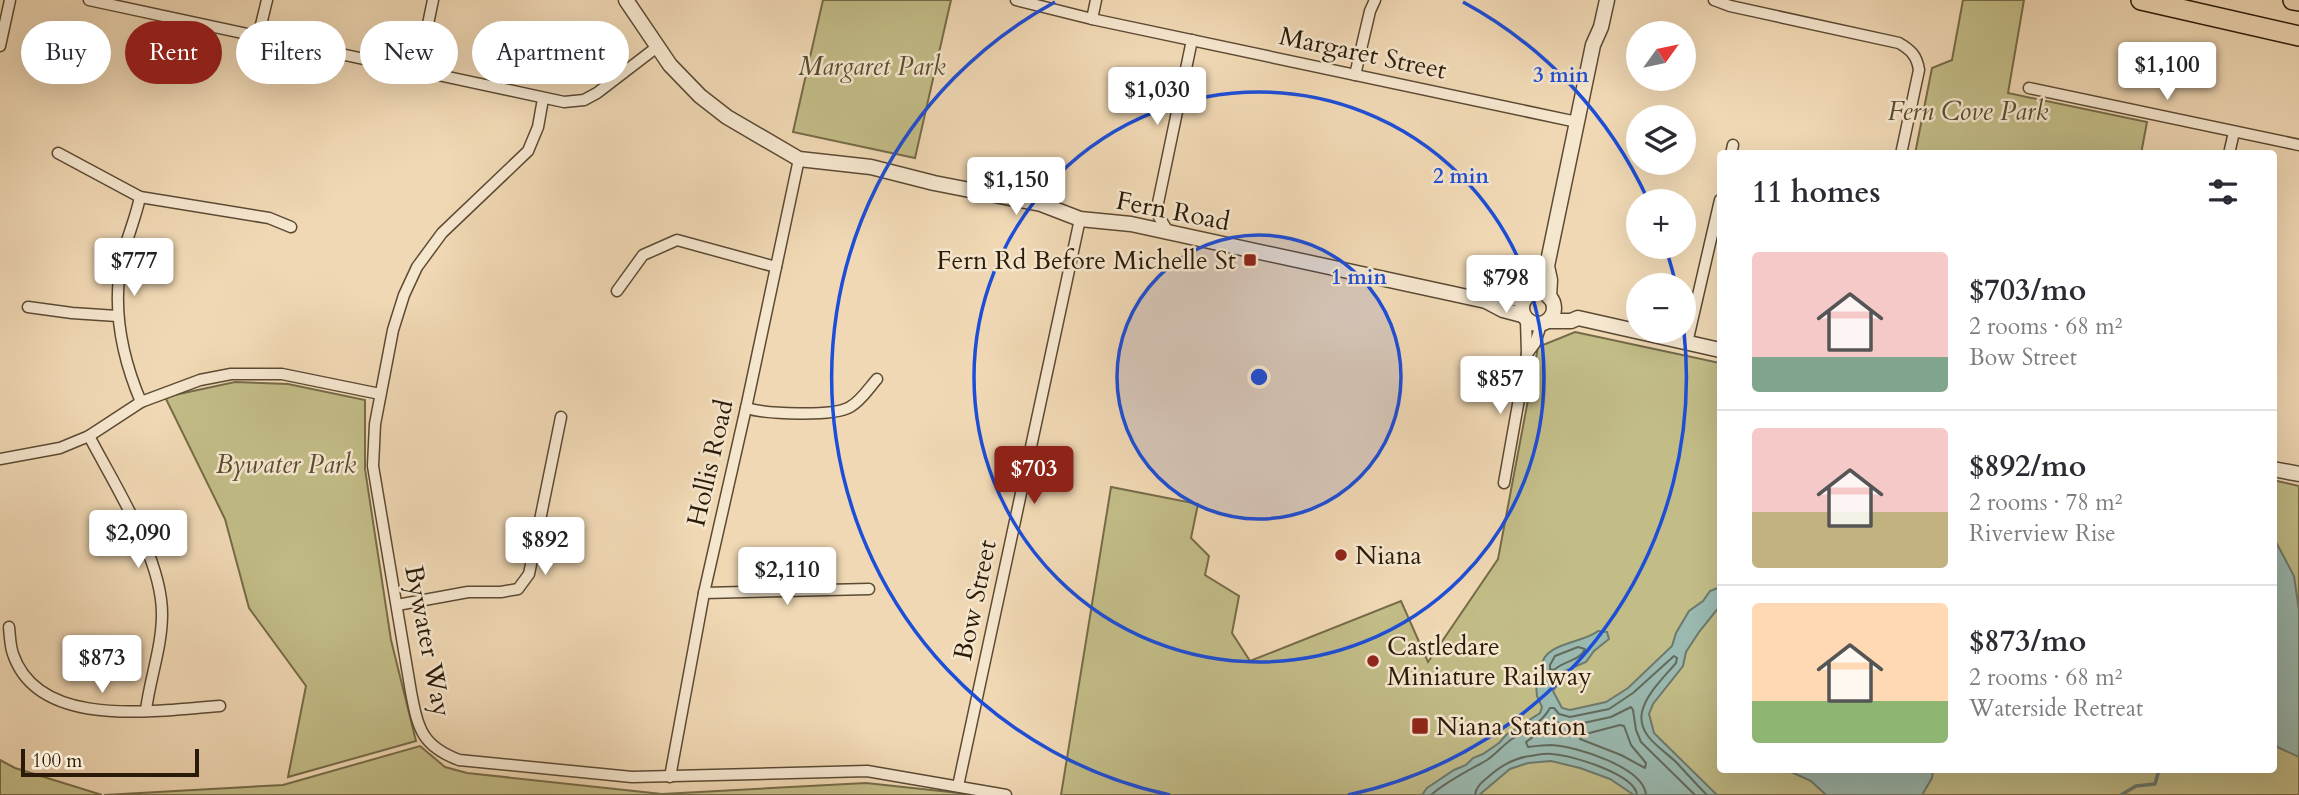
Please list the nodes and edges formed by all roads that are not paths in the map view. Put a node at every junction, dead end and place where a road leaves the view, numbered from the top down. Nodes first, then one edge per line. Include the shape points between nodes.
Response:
1 (10, 0) edge
2 (89, 0) edge
3 (267, 0) edge
4 (433, 0) edge
5 (626, 0) edge
6 (1016, 0) edge
7 (1096, 0) edge
8 (1375, 0) edge
9 (1597, 0) edge
10 (1607, 0) edge
11 (1714, 0) edge
12 (2141, 0) edge
13 (2293, 0) edge
14 (2299, 1) edge
15 (1092, 19) junction
16 (262, 21) edge
17 (429, 21) edge
18 (236, 32) edge
19 (2299, 36) edge
20 (1192, 40) junction
21 (1593, 45) junction
22 (0, 46) edge
23 (657, 47) junction
24 (1354, 75) junction
25 (458, 81) edge
26 (2029, 88) dead end
27 (543, 99) junction
28 (1577, 122) junction
29 (2234, 132) junction
30 (2299, 145) edge
31 (1902, 150) edge
32 (2230, 150) edge
33 (58, 153) dead end
34 (799, 159) junction
35 (140, 197) junction
36 (1717, 213) edge
37 (1080, 219) junction
38 (291, 227) dead end
39 (1169, 233) junction
40 (1547, 266) junction
41 (776, 267) junction
42 (617, 291) dead end
43 (1528, 296) junction
44 (1486, 301) junction
45 (1552, 301) junction
46 (1696, 304) edge
47 (28, 307) dead end
48 (117, 316) junction
49 (1524, 317) junction
50 (1578, 318) junction
51 (1545, 323) junction
52 (1626, 329) edge
53 (1687, 343) edge
54 (1717, 349) edge
55 (1527, 354) junction
56 (877, 379) dead end
57 (380, 394) junction
58 (141, 402) junction
59 (746, 408) junction
60 (561, 417) dead end
61 (89, 436) junction
62 (0, 458) edge
63 (2277, 470) edge
64 (2299, 474) edge
65 (1504, 483) dead end
66 (869, 589) dead end
67 (704, 593) junction
68 (397, 605) junction
69 (9, 628) dead end
70 (220, 706) dead end
71 (146, 710) junction
72 (670, 777) junction
73 (958, 786) junction
74 (1006, 795) edge

1 - 22 street
2 - 18 street
3 - 16 street
4 - 17 street
5 - 23 street, Fern Road
6 - 15 street, Margaret Street
7 - 15 street
8 - 24 street
9 - 21 street
10 - 21 street
11 - 31 street via 1910,49 1919,70
12 - 19 highway
13 - 14 highway
15 - 20 street, Margaret Street
20 - 24 street, Margaret Street
20 - 39 street via 1158,203 1159,216
21 - 28 street
23 - 27 street via 584,100
23 - 34 street, Fern Road via 708,103
24 - 28 street, Margaret Street
25 - 27 street
26 - 29 street
27 - 57 street, Bywater Way via 528,151 442,233 417,267 393,330
28 - 40 street
29 - 30 street
29 - 32 street
33 - 35 street
34 - 37 street, Fern Road via 871,167 1041,204
34 - 41 street, Hollis Road
35 - 38 street via 269,218
35 - 48 street via 123,254
36 - 46 street
37 - 39 street, Fern Road
37 - 73 street, Bow Street
39 - 44 street, Fern Road
40 - 43 street
40 - 45 street
41 - 42 street via 677,240 643,255
41 - 59 street, Hollis Road
43 - 44 street, Fern Road
43 - 45 street via 1541,292
43 - 49 street via 1522,303
44 - 49 street, Fern Road
45 - 50 street
45 - 51 street via 1553,313
47 - 48 street
48 - 58 street via 123,354
49 - 51 street via 1536,325
49 - 55 street
50 - 51 street
50 - 52 street
51 - 55 street
53 - 54 street
55 - 65 street
56 - 59 street via 856,403 840,411 771,413
57 - 58 street via 282,374 231,374
57 - 68 street, Bywater Way via 373,466
58 - 61 street
59 - 67 street, Hollis Road
60 - 68 street via 529,575 519,589 468,592
61 - 62 street via 60,448
61 - 71 street via 141,537 161,591 160,639
63 - 64 street
66 - 67 street
67 - 72 street, Hollis Road
68 - 72 street, Bywater Way via 417,722 424,737 441,753 472,762
69 - 71 street via 13,654 25,677 48,696 108,712
70 - 71 street
72 - 73 street, Bywater Way via 867,771
73 - 74 street, Bywater Way

